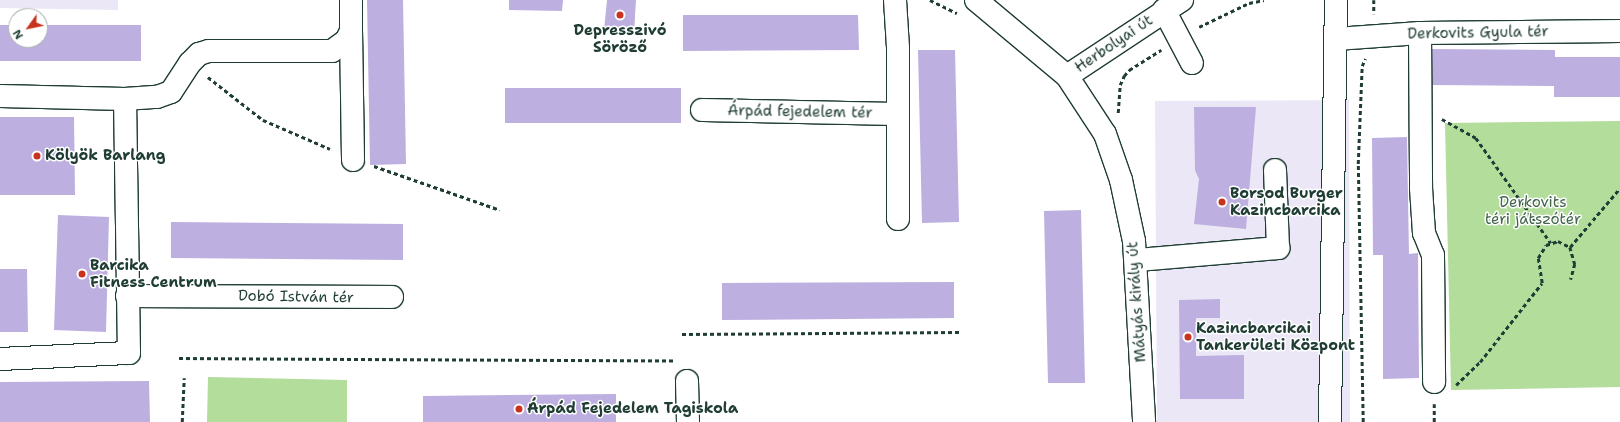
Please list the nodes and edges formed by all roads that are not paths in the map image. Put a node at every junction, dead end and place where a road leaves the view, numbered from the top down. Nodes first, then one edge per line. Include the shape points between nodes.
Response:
1 (351, 0) edge
2 (895, 0) edge
3 (976, 0) edge
4 (1336, 0) edge
5 (1173, 5) edge
6 (351, 31) junction
7 (1620, 31) edge
8 (1420, 33) junction
9 (1336, 39) junction
10 (1192, 63) dead end
11 (1067, 76) junction
12 (0, 96) edge
13 (125, 99) junction
14 (702, 110) dead end
15 (897, 114) junction
16 (353, 160) dead end
17 (1275, 170) dead end
18 (898, 219) dead end
19 (1137, 260) junction
20 (127, 296) junction
21 (392, 297) dead end
22 (0, 359) edge
23 (686, 371) road end
24 (1442, 391) road end
25 (688, 422) edge
26 (1144, 422) edge
27 (1330, 422) edge

1 - 6 street
2 - 15 street
3 - 11 street, Mátyás király út
4 - 9 street
5 - 10 street
5 - 11 street, Herbolyai út
6 - 13 street via 346,41 332,51 220,51 199,54 171,92 157,97
6 - 16 street
7 - 8 street, Derkovits Gyula tér
8 - 9 street, Derkovits Gyula tér
8 - 24 street via 1424,234 1433,255
9 - 27 street
11 - 19 street, Mátyás király út via 1106,136 1121,180
12 - 13 street
13 - 20 street
14 - 15 street, Árpád fejedelem tér
15 - 18 street
17 - 19 street via 1278,248
19 - 26 street, Mátyás király út
20 - 21 street, Dobó István tér
20 - 22 street via 129,354
23 - 25 street

